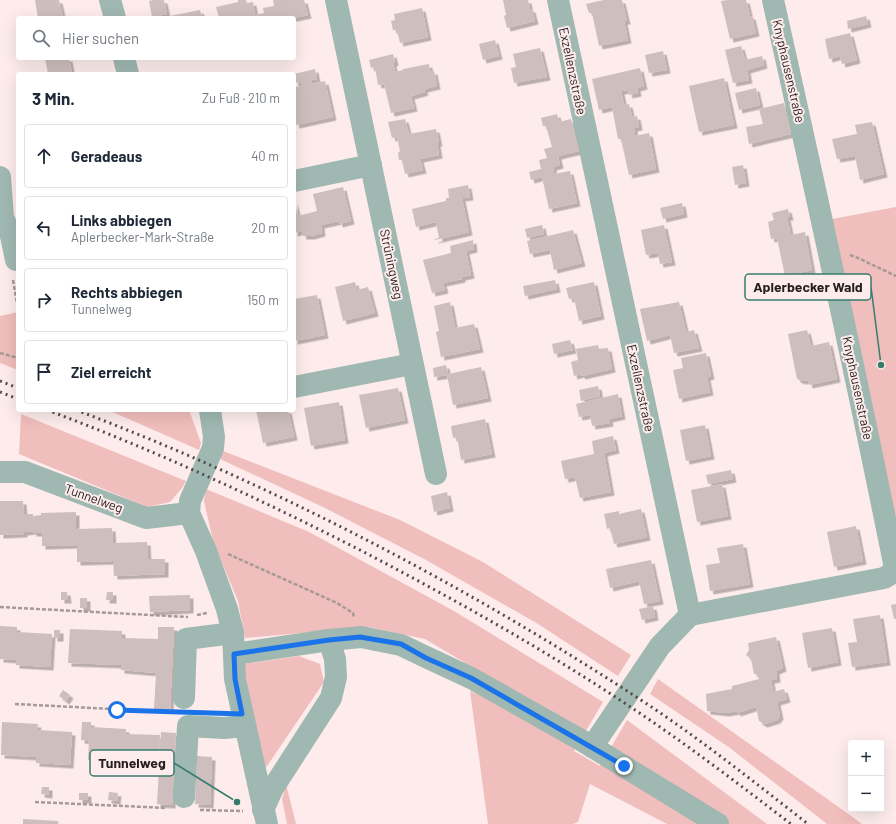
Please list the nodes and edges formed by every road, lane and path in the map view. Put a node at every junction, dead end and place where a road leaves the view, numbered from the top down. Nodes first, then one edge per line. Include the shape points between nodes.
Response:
1 (110, 0) edge
2 (336, 0) edge
3 (558, 0) edge
4 (773, 0) edge
5 (114, 16) edge
6 (124, 60) edge
7 (128, 72) edge
8 (371, 165) junction
9 (0, 177) edge
10 (296, 181) edge
11 (1, 217) edge
12 (829, 248) junction
13 (16, 260) joint
14 (896, 276) edge
15 (16, 298) edge
16 (0, 352) edge
17 (16, 357) edge
18 (412, 364) junction
19 (296, 387) edge
20 (210, 412) edge
21 (0, 472) edge
22 (436, 474) dead end
23 (189, 513) junction
24 (206, 551) junction
25 (0, 607) edge
26 (228, 609) junction
27 (690, 616) junction
28 (360, 637) junction
29 (329, 640) junction
30 (234, 644) junction
31 (15, 704) dead end
32 (178, 705) joint
33 (245, 726) junction
34 (592, 747) junction
35 (35, 802) dead end
36 (185, 805) junction
37 (265, 817) edge
38 (717, 824) edge

1 - 5 street
2 - 8 street, Strüningweg
3 - 27 street, Exzellenzstraße
4 - 12 street, Knyphausenstraße
6 - 7 street
8 - 10 street
8 - 18 street, Strüningweg
9 - 11 street
11 - 13 street via 11,236
12 - 14 path
12 - 27 street, Knyphausenstraße via 894,572 884,578
13 - 15 path via 13,279
16 - 17 path
18 - 19 street
18 - 22 street, Strüningweg
20 - 23 street via 213,448 190,501
21 - 23 street, Tunnelweg via 25,472 146,518
23 - 24 street
24 - 26 street
24 - 28 path via 228,554 337,602 353,613
25 - 26 path via 190,617
26 - 30 street
27 - 34 street via 660,646
28 - 29 street
28 - 34 street via 401,644 471,678
29 - 30 street
29 - 37 street via 335,659 336,677 331,698 273,788
30 - 32 street via 186,638
30 - 33 street via 235,679
31 - 32 path
33 - 36 street via 188,726
33 - 37 street
34 - 38 street
35 - 36 path
36 - 37 path

